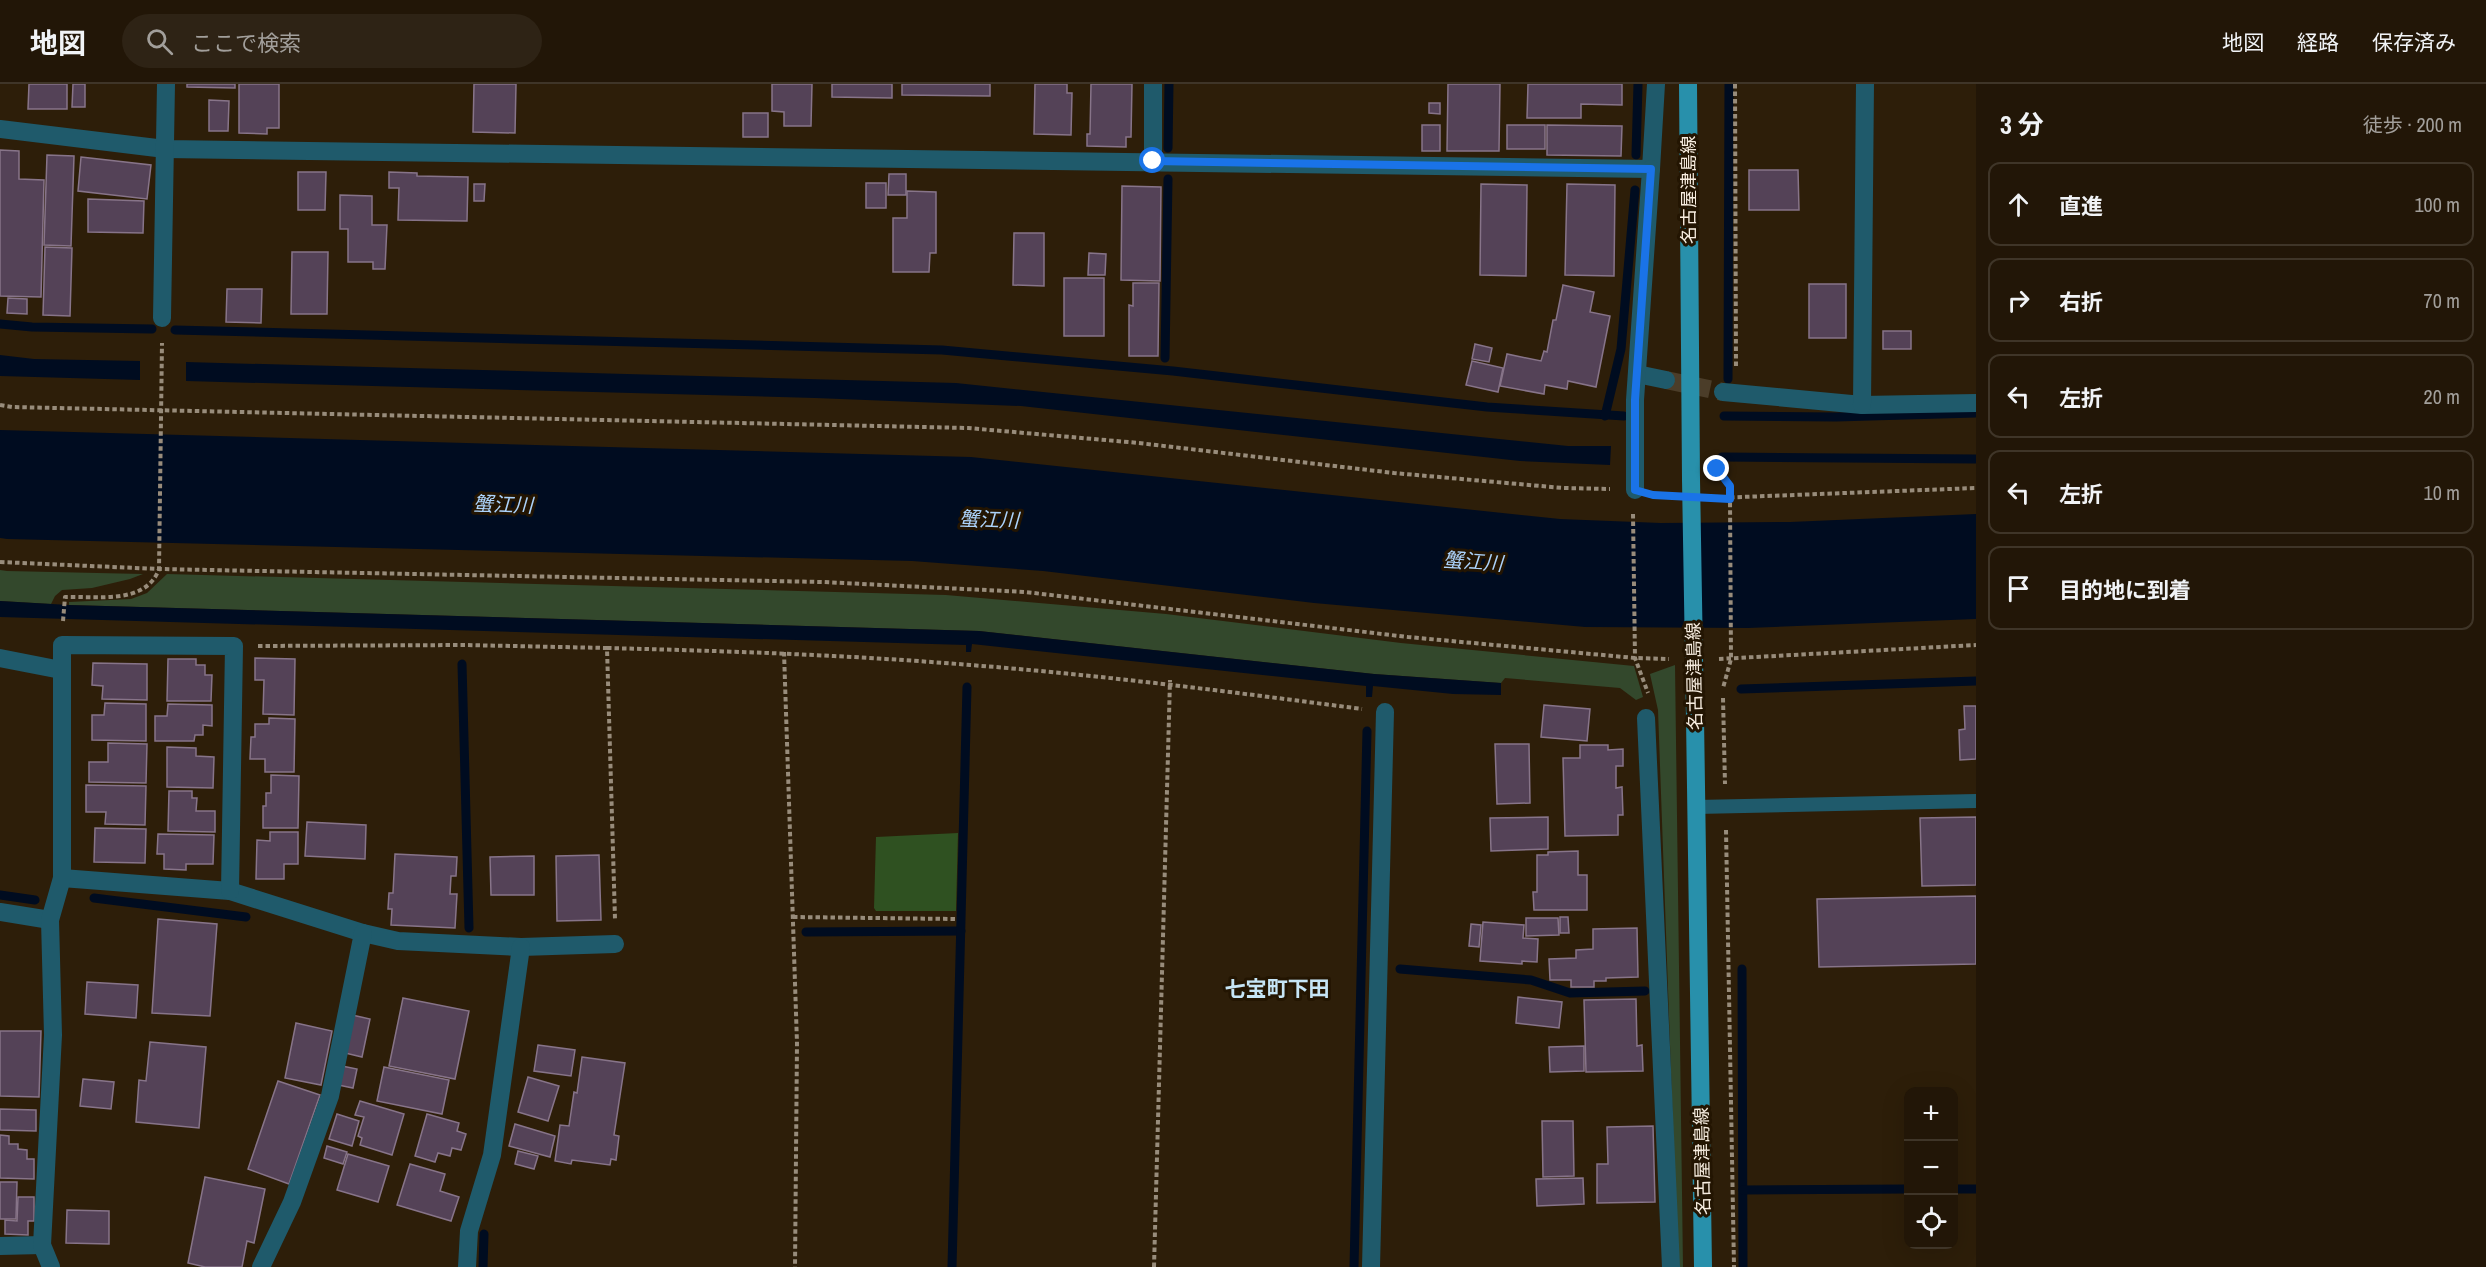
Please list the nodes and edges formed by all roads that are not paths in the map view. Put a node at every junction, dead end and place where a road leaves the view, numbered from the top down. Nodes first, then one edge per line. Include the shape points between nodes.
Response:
1 (166, 84) edge
2 (1153, 84) edge
3 (1656, 84) edge
4 (1688, 84) edge
5 (1865, 84) edge
6 (0, 129) edge
7 (165, 149) junction
8 (1153, 161) junction
9 (1651, 169) junction
10 (162, 318) road end
11 (1637, 374) junction
12 (1666, 380) tunnel mouth
13 (1729, 392) tunnel mouth
14 (1976, 403) edge
15 (1862, 405) junction
16 (1635, 490) road end
17 (0, 658) edge
18 (61, 670) junction
19 (1385, 712) road end
20 (1646, 718) road end
21 (1976, 801) edge
22 (1696, 807) junction
23 (62, 878) junction
24 (230, 891) junction
25 (0, 912) edge
26 (50, 920) junction
27 (363, 933) junction
28 (615, 944) road end
29 (521, 947) junction
30 (42, 1245) junction
31 (0, 1246) edge
32 (51, 1267) edge
33 (261, 1267) edge
34 (467, 1267) edge
35 (1371, 1267) edge
36 (1671, 1267) edge
37 (1703, 1267) edge

1 - 7 street
2 - 8 street
3 - 9 street
4 - 22 main road, 名古屋津島線, bridge
5 - 15 street
6 - 7 street
7 - 8 street
7 - 10 street
8 - 9 street
9 - 11 street
11 - 12 street
11 - 16 street
13 - 15 street
14 - 15 street
17 - 18 street
18 - 23 street
18 - 24 street via 62,645 234,646
19 - 35 street
20 - 36 street
21 - 22 lane
22 - 37 main road, 名古屋津島線
23 - 24 street
23 - 26 street
24 - 27 street
25 - 26 street
26 - 30 street via 53,1035
27 - 29 street via 398,941
27 - 33 street via 330,1096 292,1202
28 - 29 street
29 - 34 street via 492,1155 469,1231
30 - 31 street
30 - 32 street

